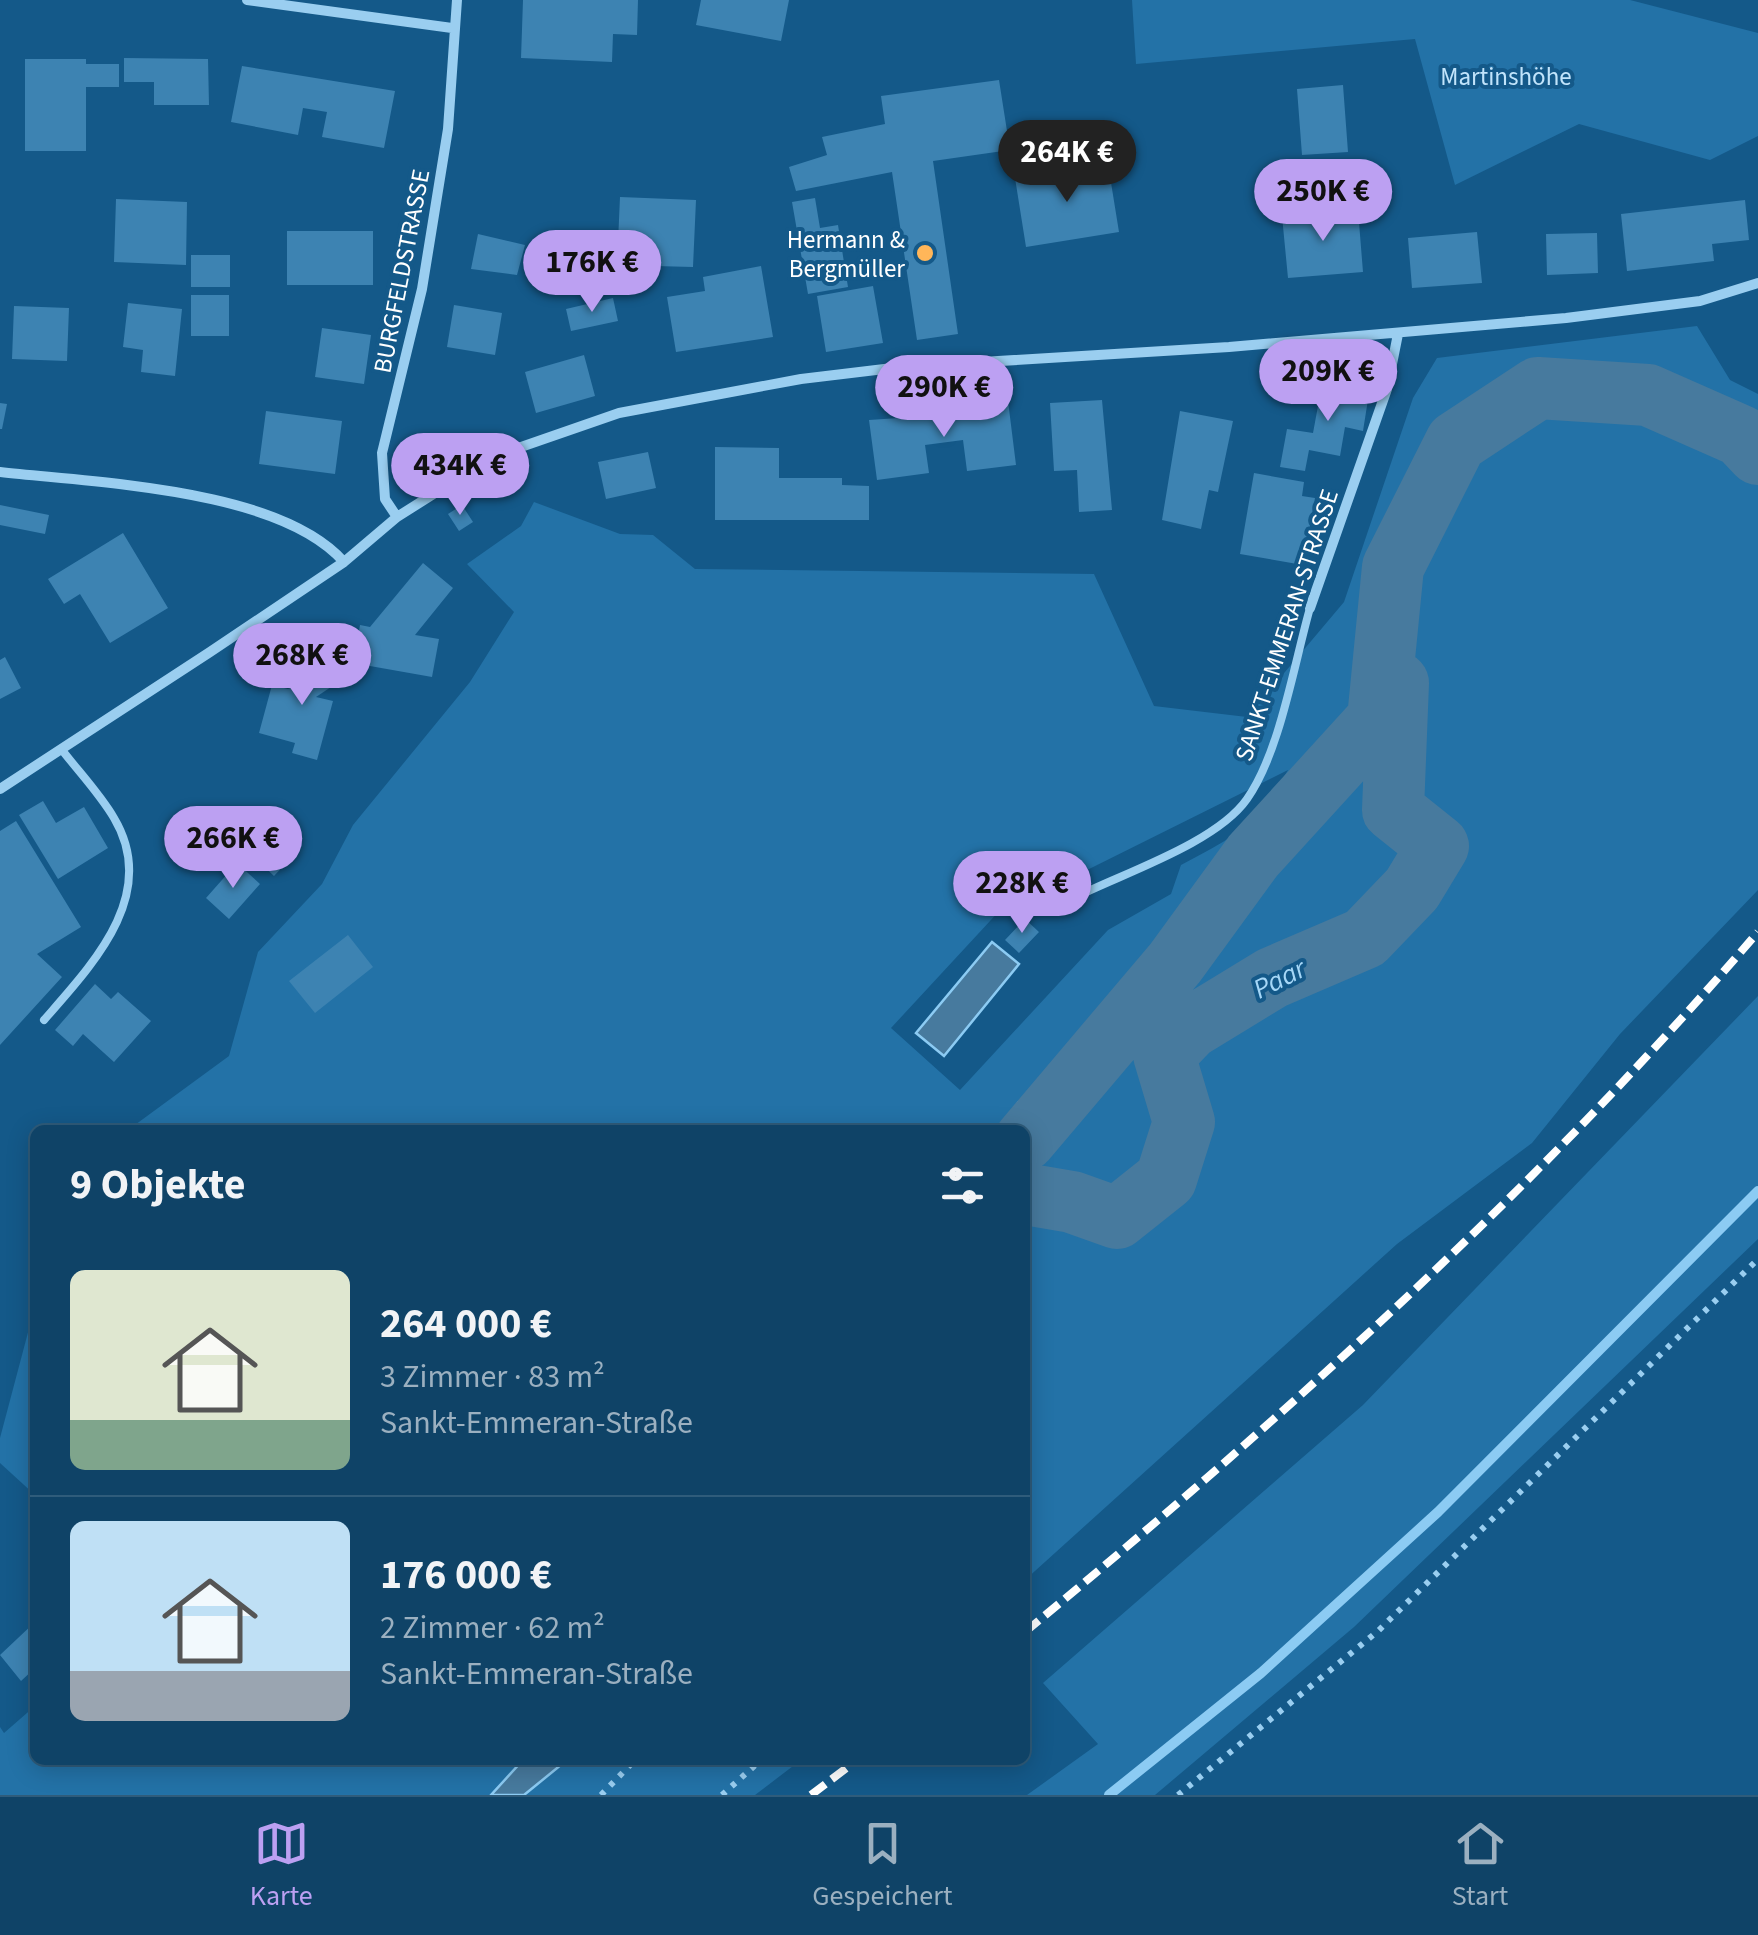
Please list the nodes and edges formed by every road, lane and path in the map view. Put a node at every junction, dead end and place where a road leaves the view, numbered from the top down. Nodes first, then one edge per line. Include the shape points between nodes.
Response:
1 (247, 0) edge
2 (457, 0) edge
3 (452, 28) junction
4 (1758, 283) edge
5 (1398, 334) junction
6 (0, 472) edge
7 (396, 518) junction
8 (344, 562) junction
9 (1310, 608) joint
10 (62, 750) junction
11 (0, 789) edge
12 (1080, 895) dead end
13 (44, 1020) dead end
14 (1758, 1259) edge
15 (630, 1765) edge
16 (755, 1765) edge
17 (601, 1795) edge
18 (722, 1795) edge
19 (1178, 1795) edge

1 - 3 street
2 - 3 street, BURGFELDSTRASSE
3 - 7 street, BURGFELDSTRASSE via 448,129 422,289 382,453 385,499
4 - 5 street via 1700,302
5 - 7 street via 919,365 695,398 619,413 492,457
5 - 9 street, SANKT-EMMERAN-STRASSE via 1387,389
6 - 8 street via 184,493 296,524 326,541
7 - 8 street
8 - 10 street
9 - 12 lane, SANKT-EMMERAN-STRASSE via 1268,751 1246,800 1217,828
10 - 11 street
10 - 13 lane via 115,819 127,852 129,888 96,961
14 - 19 path via 1378,1631
15 - 17 path
16 - 18 path

